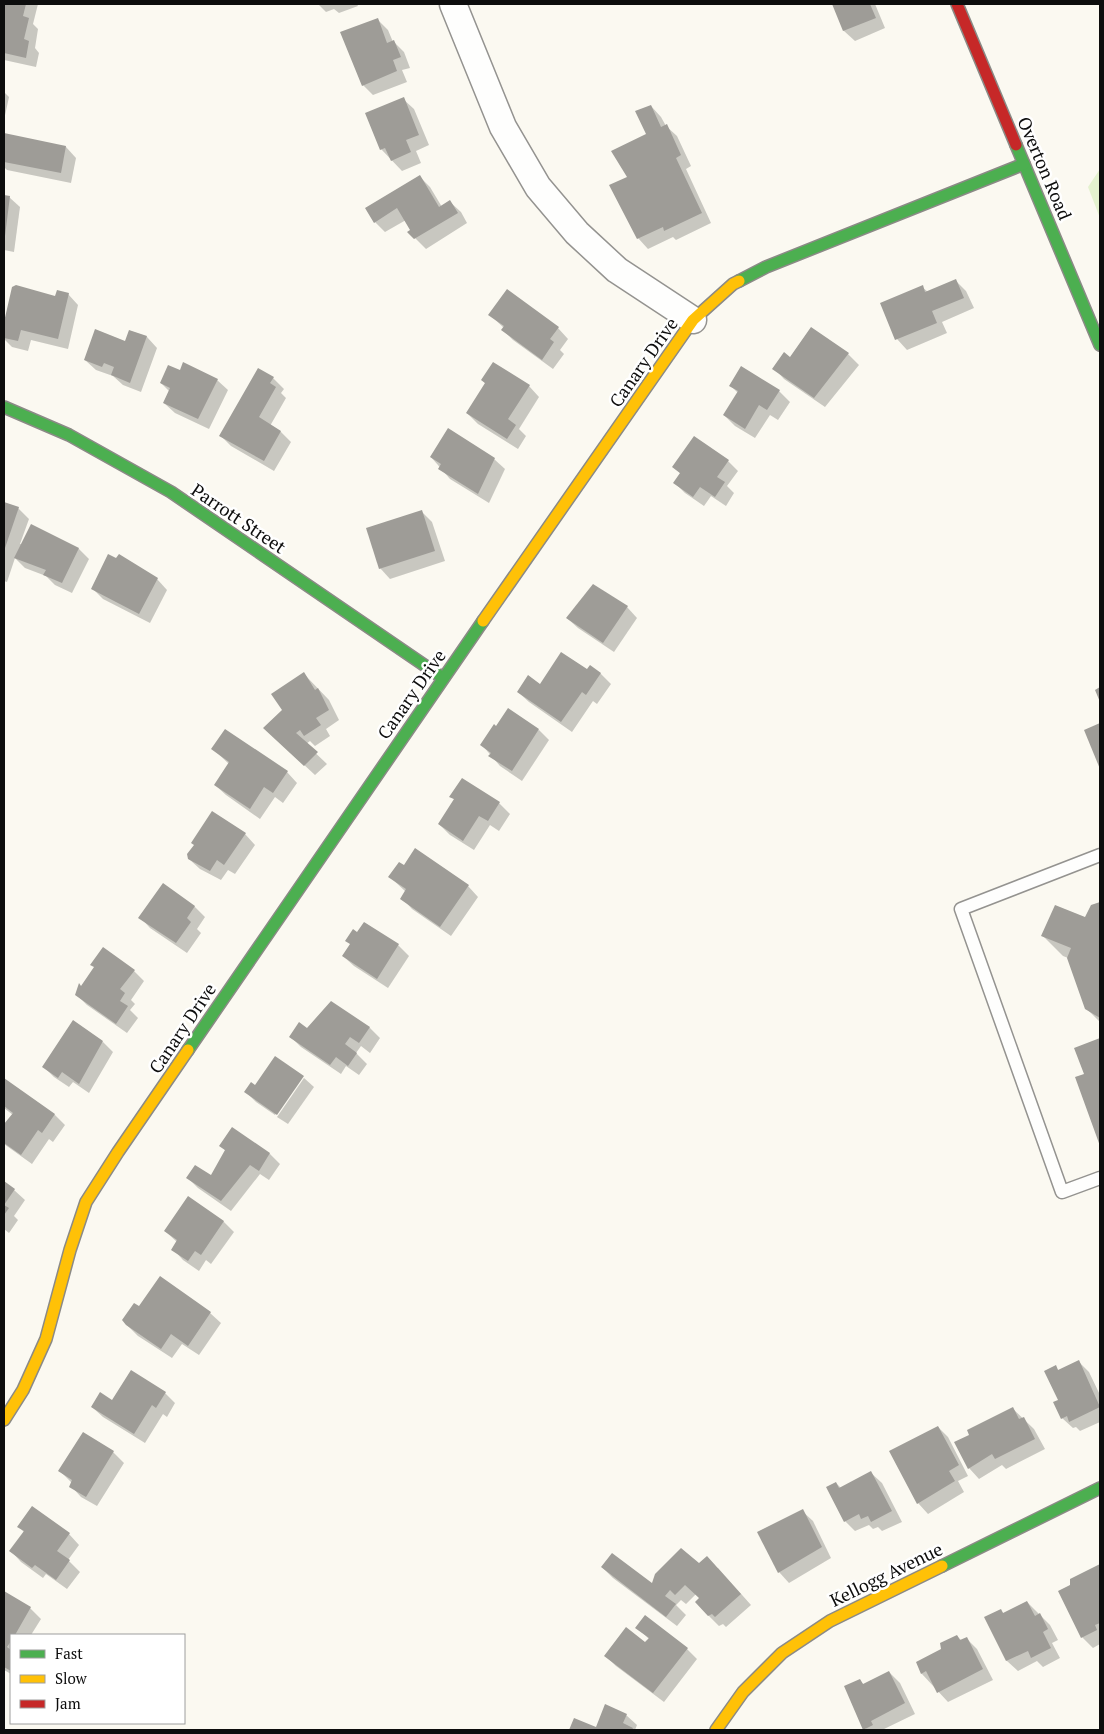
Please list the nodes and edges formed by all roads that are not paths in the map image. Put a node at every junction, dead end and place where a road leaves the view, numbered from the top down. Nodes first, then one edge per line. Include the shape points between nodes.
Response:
1 (454, 4) edge
2 (957, 4) edge
3 (1024, 164) junction
4 (693, 320) junction
5 (1100, 345) edge
6 (4, 407) edge
7 (443, 678) junction
8 (1100, 855) edge
9 (1100, 1178) edge
10 (4, 1420) edge
11 (1100, 1488) edge
12 (716, 1730) edge

1 - 4 street via 503,127 538,187 577,233 617,270
2 - 3 street, Overton Road
3 - 4 street, Canary Drive via 766,267 733,284
3 - 5 street, Overton Road
4 - 7 street, Canary Drive
6 - 7 street, Parrott Street via 69,435 171,492
7 - 10 street, Canary Drive via 86,1202 46,1339
8 - 9 lane via 961,909 1062,1192
11 - 12 street, Kellogg Avenue via 830,1622 782,1653 743,1692

